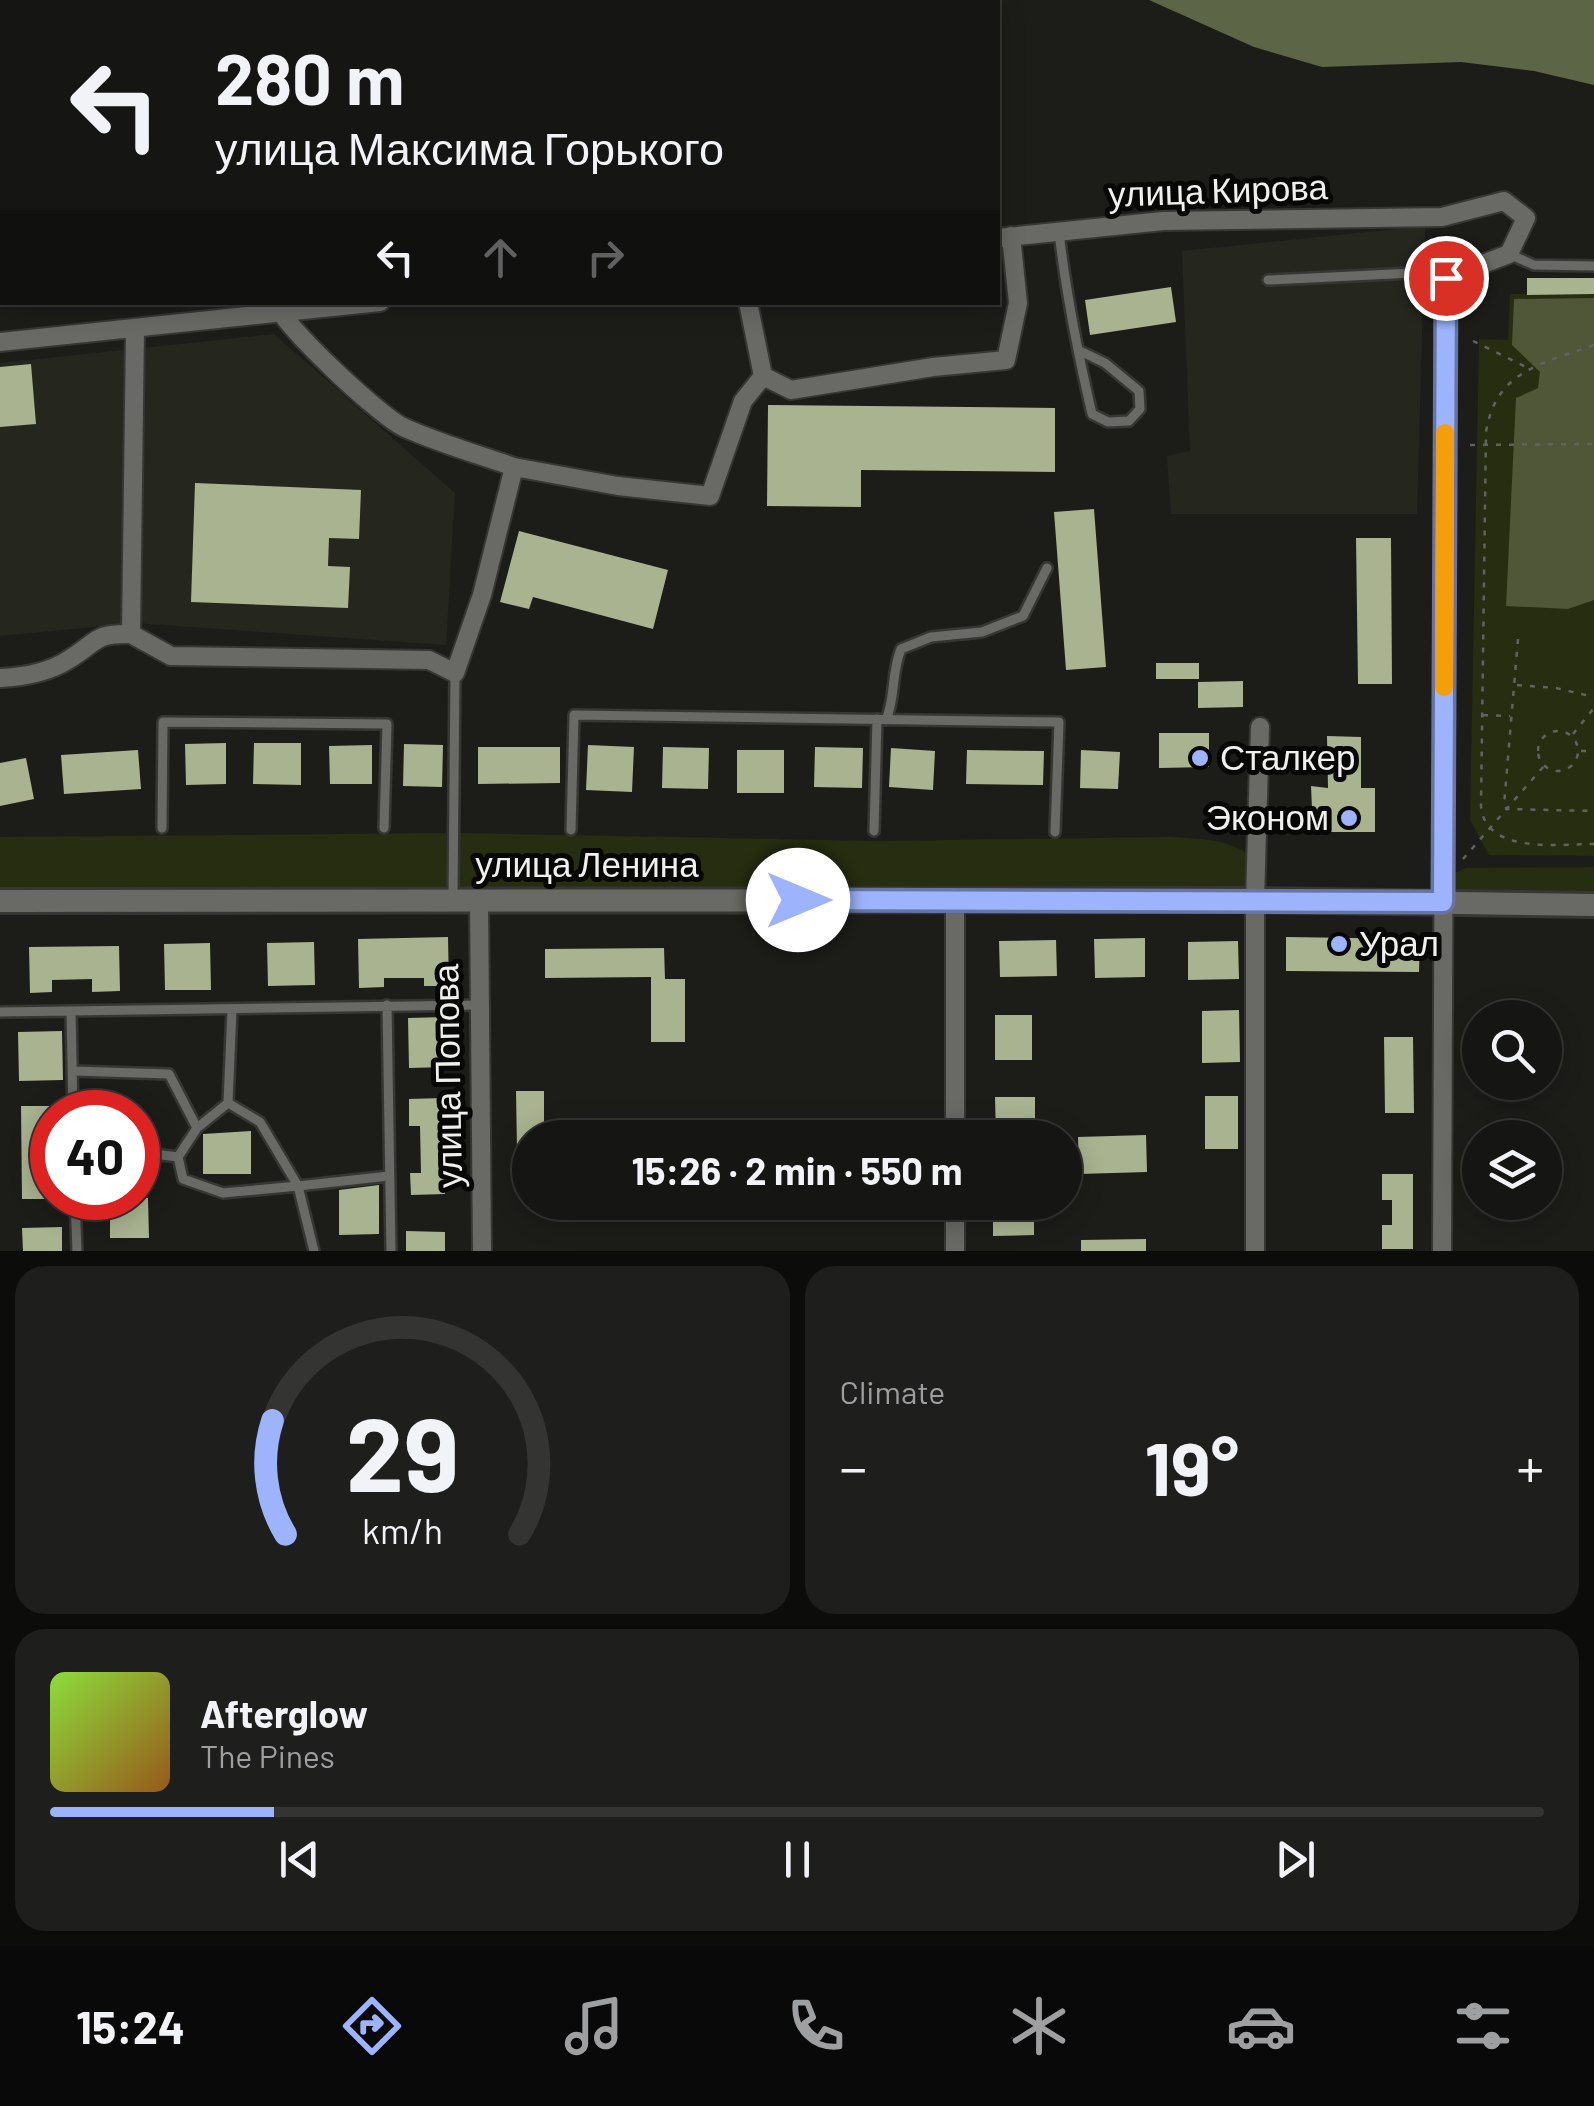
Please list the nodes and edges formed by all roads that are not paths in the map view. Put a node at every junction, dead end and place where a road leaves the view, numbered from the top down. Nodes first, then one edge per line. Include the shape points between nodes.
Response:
1 (1058, 232) junction
2 (1004, 237) edge
3 (1509, 254) junction
4 (1594, 266) edge
5 (1446, 278) junction
6 (1268, 280) dead end
7 (328, 305) edge
8 (749, 305) edge
9 (277, 308) edge
10 (135, 329) junction
11 (0, 342) edge
12 (1078, 350) dead end
13 (763, 376) junction
14 (514, 467) junction
15 (1047, 568) dead end
16 (131, 634) junction
17 (454, 672) junction
18 (0, 678) edge
19 (881, 720) junction
20 (1260, 726) dead end
21 (162, 828) dead end
22 (384, 828) dead end
23 (570, 830) dead end
24 (874, 832) dead end
25 (1055, 832) dead end
26 (452, 900) junction
27 (479, 900) junction
28 (1255, 900) junction
29 (0, 901) edge
30 (955, 901) junction
31 (1443, 902) junction
32 (1594, 905) edge
33 (387, 1005) junction
34 (480, 1005) junction
35 (232, 1008) junction
36 (71, 1010) junction
37 (0, 1012) edge
38 (72, 1071) junction
39 (73, 1090) edge
40 (228, 1103) junction
41 (955, 1120) edge
42 (198, 1128) junction
43 (160, 1155) edge
44 (178, 1157) junction
45 (390, 1176) junction
46 (298, 1186) junction
47 (75, 1220) edge
48 (955, 1220) edge
49 (76, 1251) edge
50 (314, 1251) edge
51 (391, 1251) edge
52 (482, 1251) edge
53 (955, 1251) edge
54 (1255, 1251) edge
55 (1442, 1251) edge

1 - 2 street, улица Кирова
1 - 3 street, улица Кирова via 1163,221 1442,217 1504,201 1526,218
1 - 12 lane via 1066,292 1081,367 1092,414 1128,421 1140,409 1139,391
2 - 13 street via 1018,303 1006,360 791,390
3 - 4 lane via 1534,265
3 - 5 street
5 - 6 lane via 1433,272
5 - 31 street
7 - 9 street
8 - 13 street
9 - 10 street
9 - 14 street via 312,350 399,426
10 - 11 street
10 - 16 street
13 - 14 street via 744,401 710,496
14 - 17 street via 482,595
15 - 19 lane via 1022,616 982,632 901,648 893,668 894,700
16 - 17 street via 171,656 429,660
16 - 18 street via 106,633 65,663
17 - 26 lane
19 - 23 lane via 574,715
19 - 24 lane
19 - 25 lane via 1059,722
20 - 28 street
21 - 22 lane via 163,722 387,724
26 - 27 street, улица Ленина
26 - 29 street, улица Ленина
27 - 30 street, улица Ленина
27 - 34 street, улица Попова
28 - 30 street, улица Ленина
28 - 31 street, улица Ленина
28 - 54 street
30 - 41 street
31 - 32 street, улица Ленина
31 - 55 street
33 - 34 lane
33 - 35 lane
33 - 45 lane
34 - 52 street, улица Попова
35 - 36 lane
35 - 40 lane
36 - 37 lane
36 - 38 lane
38 - 39 lane
38 - 42 lane via 170,1074
40 - 42 lane
40 - 46 lane via 260,1122
42 - 44 lane
43 - 44 lane
44 - 46 lane via 183,1179 223,1193
45 - 46 lane
45 - 51 lane
46 - 50 lane
47 - 49 lane
48 - 53 street

